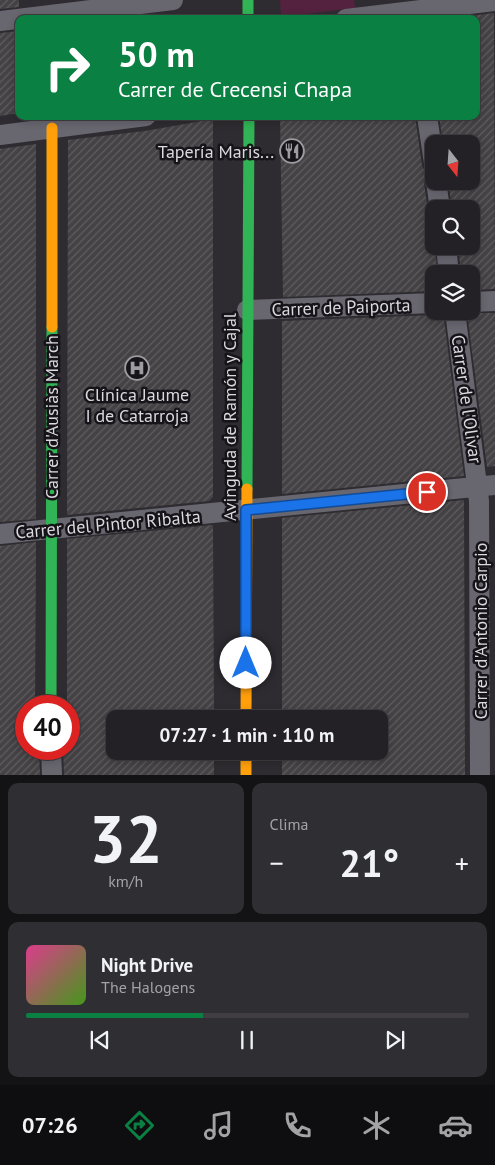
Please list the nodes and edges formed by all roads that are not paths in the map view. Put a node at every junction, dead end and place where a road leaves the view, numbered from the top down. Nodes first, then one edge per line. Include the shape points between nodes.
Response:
1 (173, 0) edge
2 (248, 0) edge
3 (495, 1) edge
4 (49, 15) edge
5 (248, 15) edge
6 (413, 15) edge
7 (15, 19) edge
8 (0, 21) edge
9 (115, 120) edge
10 (248, 120) edge
11 (428, 120) edge
12 (52, 128) junction
13 (0, 135) edge
14 (430, 135) edge
15 (495, 301) edge
16 (480, 302) edge
17 (425, 304) edge
18 (247, 310) junction
19 (457, 320) edge
20 (487, 486) edge
21 (246, 510) junction
22 (51, 530) junction
23 (0, 534) edge
24 (487, 631) edge
25 (51, 695) edge
26 (246, 710) edge
27 (52, 760) edge
28 (246, 760) edge
29 (52, 775) edge
30 (246, 775) edge
31 (480, 775) edge

1 - 4 street
2 - 5 street
3 - 6 street
7 - 8 street
9 - 12 street
10 - 18 street, Avinguda de Ramón y Cajal
11 - 14 street
12 - 13 street
12 - 22 street, Carrer d'Ausiàs March
15 - 16 street
17 - 18 street, Carrer de Paiporta
18 - 21 street, Avinguda de Ramón y Cajal
19 - 20 street, Carrer de l'Olivar
20 - 21 street, Carrer del Pintor Ribalta
20 - 24 street, Carrer d'Antonio Carpio
21 - 22 street, Carrer del Pintor Ribalta
21 - 26 street, Avinguda de Ramón y Cajal
22 - 23 street, Carrer del Pintor Ribalta
22 - 25 street, Carrer d'Ausiàs March
24 - 31 street, Carrer d'Antonio Carpio
27 - 29 street
28 - 30 street

